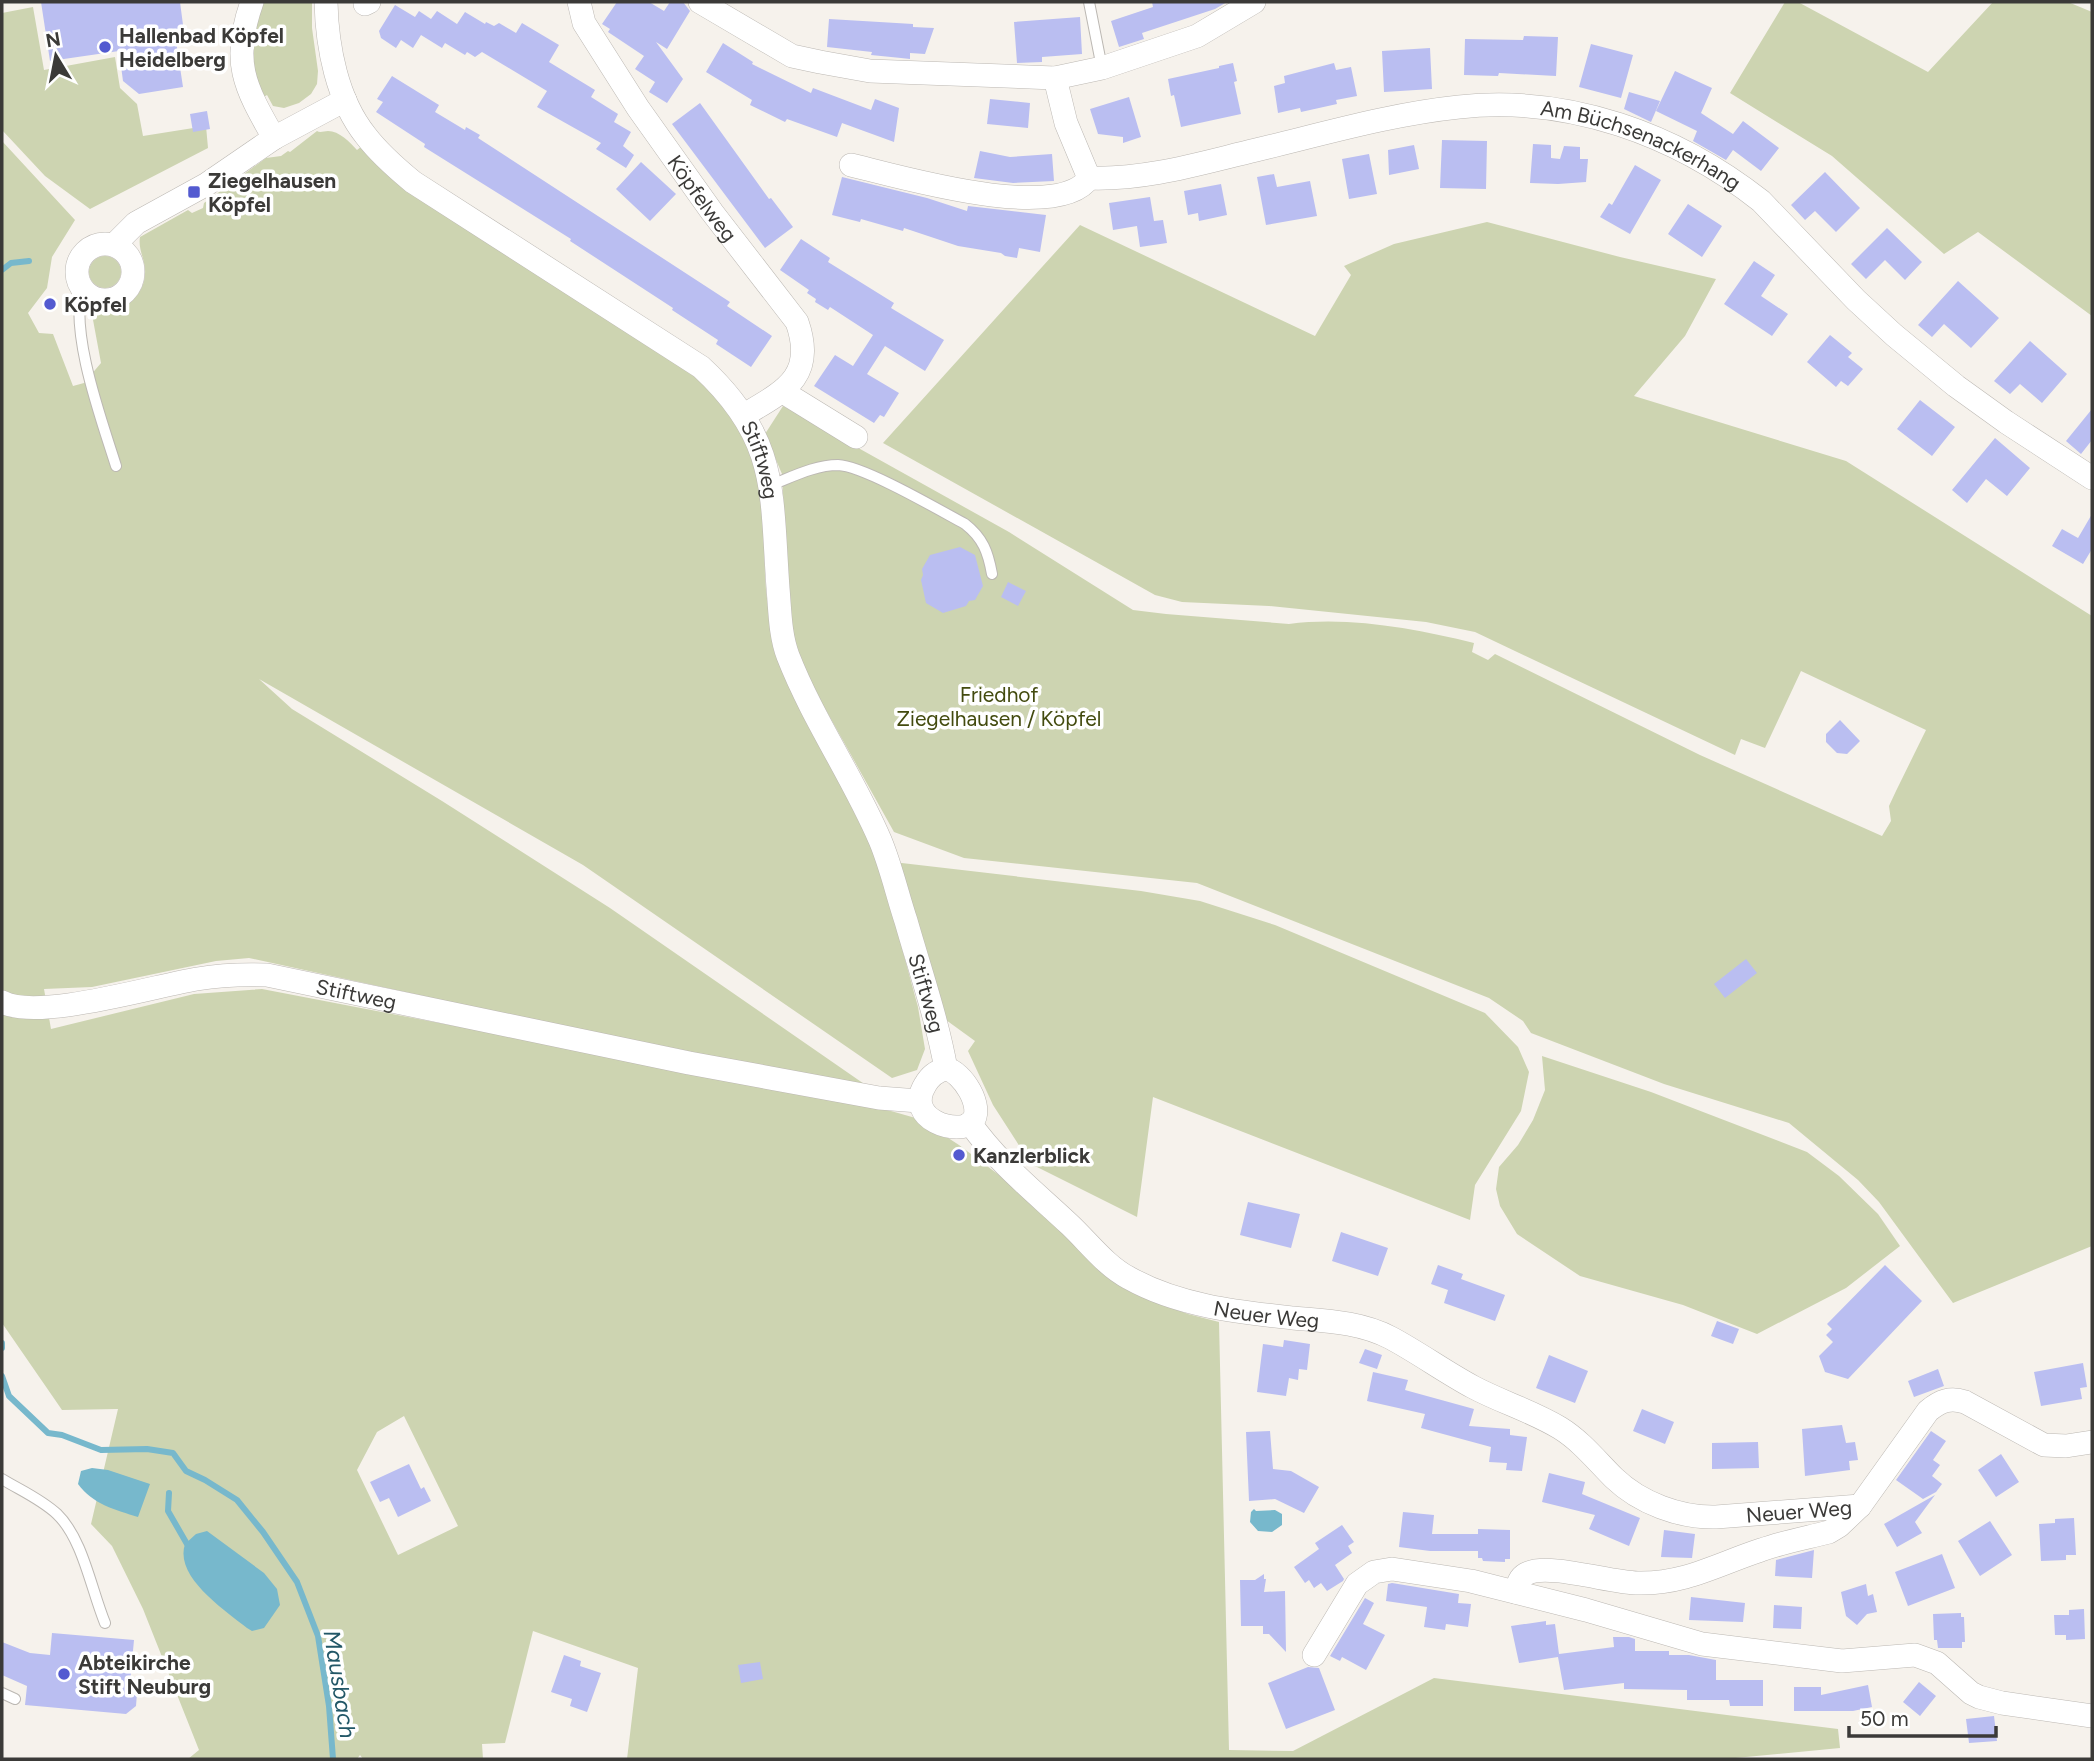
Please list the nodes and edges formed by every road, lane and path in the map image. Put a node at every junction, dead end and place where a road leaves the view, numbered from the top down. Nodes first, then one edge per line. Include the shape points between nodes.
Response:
1 (253, 2) edge
2 (326, 2) edge
3 (579, 2) edge
4 (700, 2) edge
5 (1088, 2) edge
6 (1254, 2) edge
7 (1102, 68) junction
8 (1055, 78) junction
9 (345, 100) junction
10 (274, 138) junction
11 (851, 164) dead end
12 (1090, 178) junction
13 (114, 245) junction
14 (82, 286) junction
15 (783, 392) junction
16 (744, 415) junction
17 (856, 437) dead end
18 (116, 466) dead end
19 (2092, 478) edge
20 (771, 485) junction
21 (992, 574) dead end
22 (2, 1002) edge
23 (946, 1069) junction
24 (919, 1101) junction
25 (970, 1123) junction
26 (2092, 1442) edge
27 (2, 1479) edge
28 (1860, 1506) junction
29 (1516, 1592) junction
30 (105, 1623) dead end
31 (1314, 1655) dead end
32 (2, 1693) edge
33 (15, 1699) dead end
34 (2092, 1716) edge

1 - 10 street via 242,35 242,65 249,92
2 - 9 street, Stiftweg
3 - 15 street, Köpfelweg via 583,23 638,108 797,322 804,353 800,371
4 - 8 street via 792,56 820,62 870,71
5 - 7 lane
6 - 7 street via 1197,36
7 - 8 street
8 - 12 street via 1066,122
9 - 10 street
9 - 16 street, Stiftweg via 367,138 413,182 701,368
10 - 13 street via 206,184 136,223
11 - 12 street via 967,193 1046,198 1070,194
12 - 19 street, Am Büchsenackerhang via 1157,174 1334,131 1462,107 1515,105 1601,118 1668,143 1744,188 1894,335 1956,386
13 - 14 street via 95,246 82,256 77,271
13 - 14 street via 131,261 127,287 104,299
14 - 18 lane via 78,302 87,372
15 - 16 street, Köpfelweg
15 - 17 street
16 - 20 street, Stiftweg via 762,451
20 - 21 lane via 823,466 841,465 865,473 965,524 984,544
20 - 23 street, Stiftweg via 781,624 788,655 884,849
22 - 24 street, Stiftweg via 25,1008 57,1007 197,979 267,975 689,1063 879,1098
23 - 24 street via 932,1076
23 - 25 street via 958,1073 970,1092 975,1112
24 - 25 street via 924,1114 939,1123
25 - 28 street, Neuer Weg via 1007,1168 1126,1277 1146,1287 1225,1310 1376,1331 1474,1388 1558,1427 1623,1485 1672,1511 1704,1518
26 - 28 street via 2044,1445 1965,1402 1942,1401 1928,1411
27 - 30 lane via 36,1498 65,1523
28 - 29 street, Neuer Weg via 1829,1532 1761,1550 1702,1574 1637,1583 1541,1570 1524,1575
29 - 31 street via 1382,1569 1357,1584
29 - 34 street via 1702,1644 1842,1661 1915,1655 1937,1663 1979,1697
32 - 33 lane

